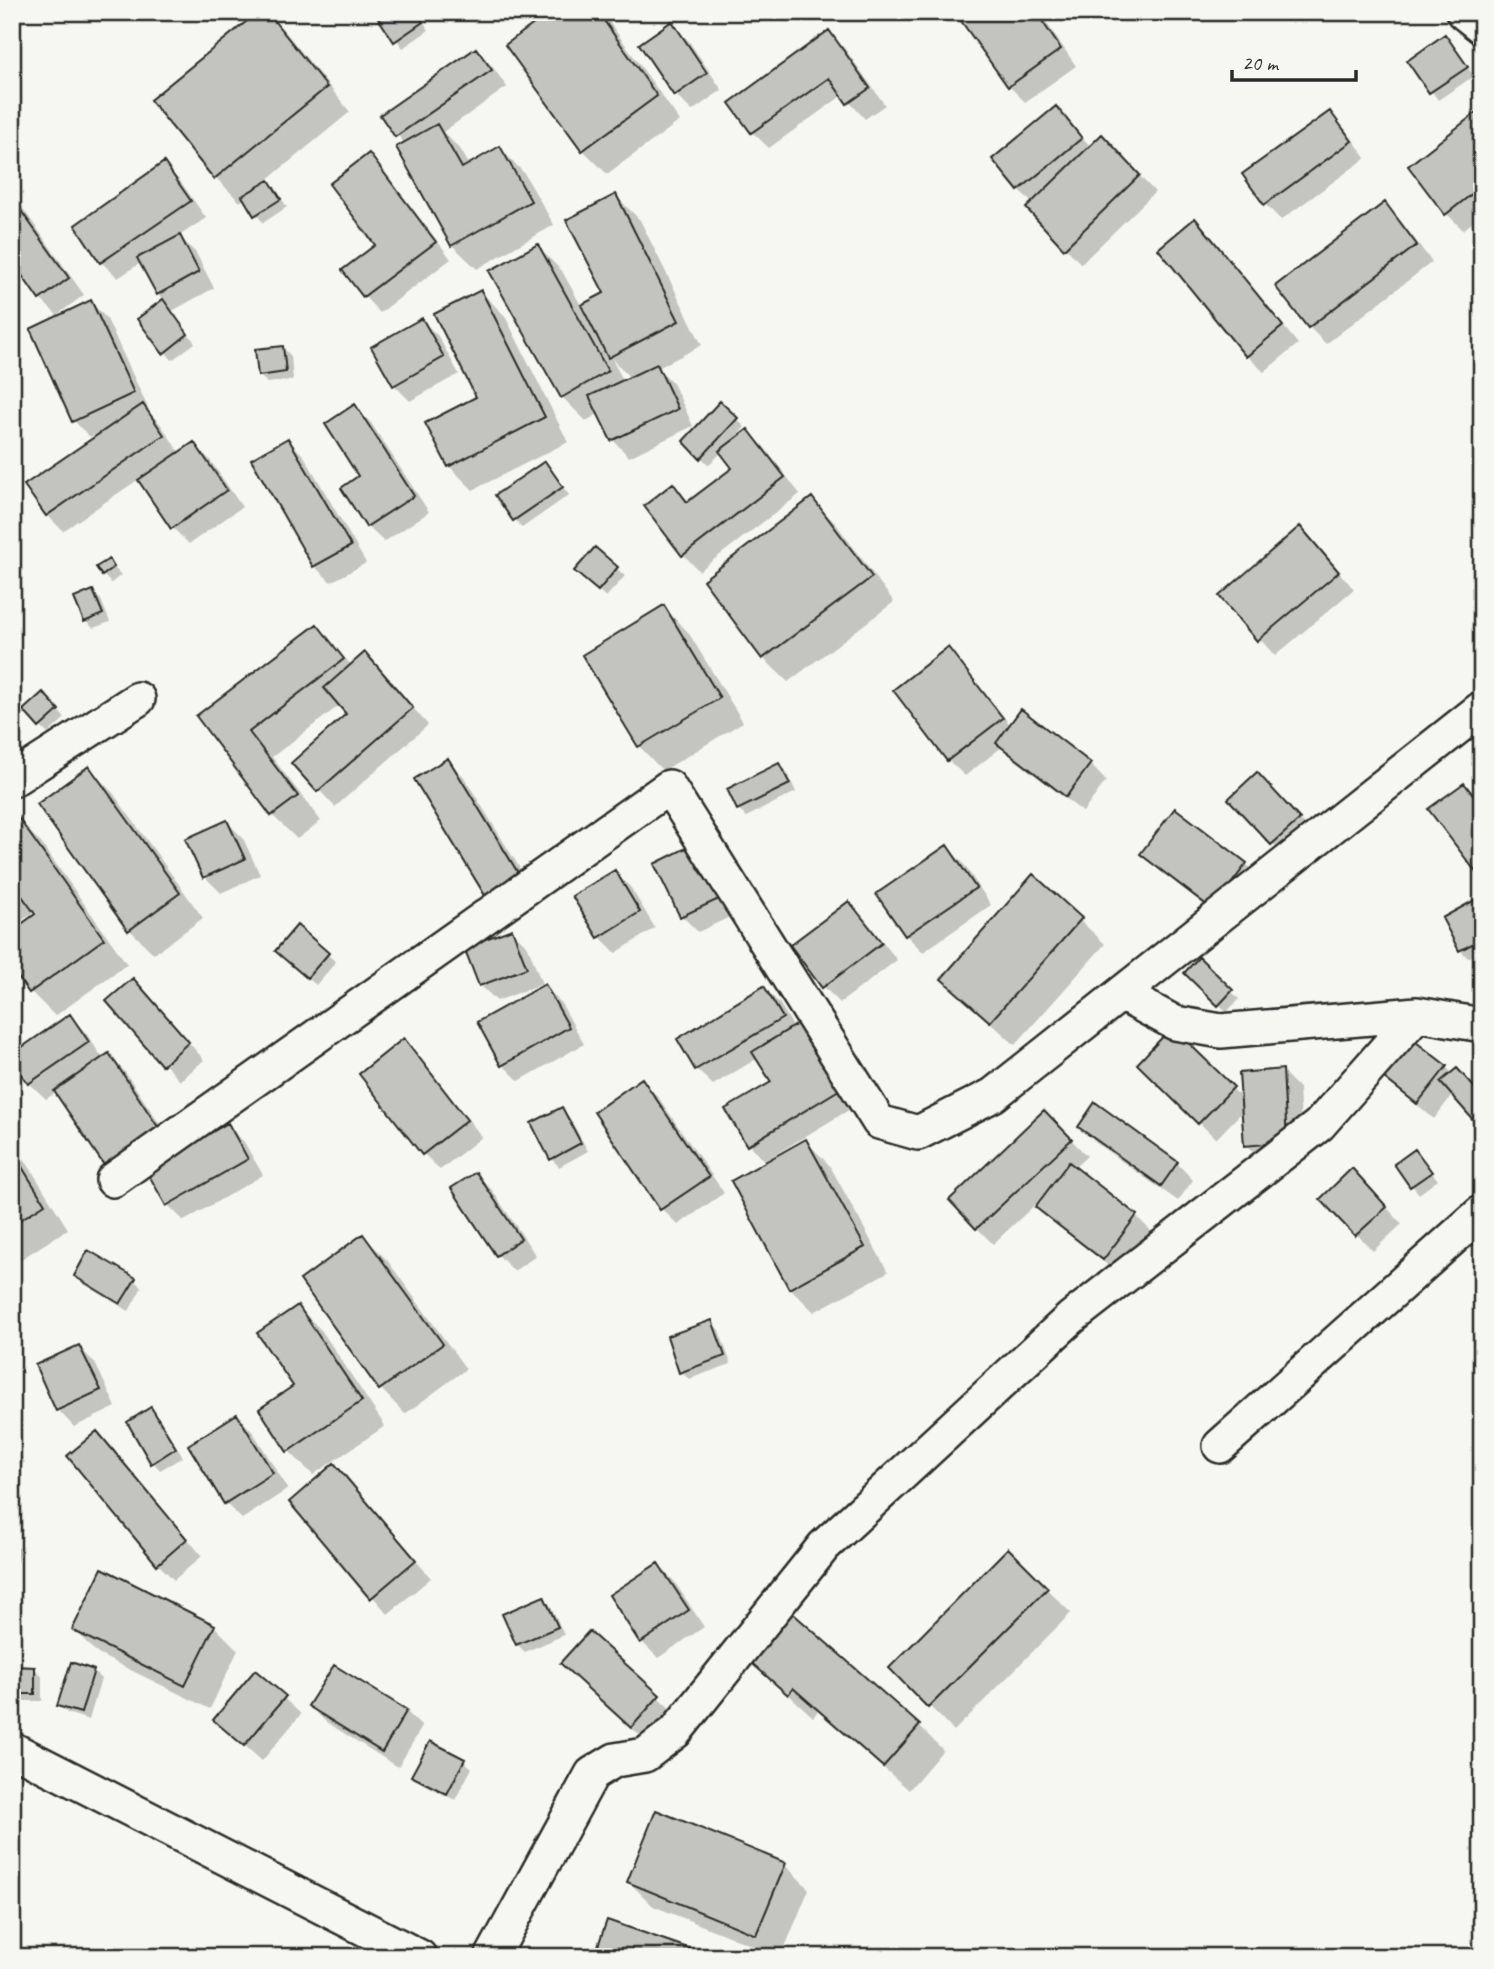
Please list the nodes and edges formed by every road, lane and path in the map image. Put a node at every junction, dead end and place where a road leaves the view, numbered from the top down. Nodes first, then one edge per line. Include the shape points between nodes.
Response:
1 (1463, 12) edge
2 (1482, 27) edge
3 (138, 699) dead end
4 (1482, 708) edge
5 (12, 780) edge
6 (1121, 994) junction
7 (1417, 1014) junction
8 (1482, 1025) edge
9 (113, 1180) dead end
10 (1482, 1212) edge
11 (1220, 1446) dead end
12 (12, 1749) edge
13 (420, 1957) edge
14 (492, 1957) edge

1 - 2 street
3 - 5 street
4 - 6 street
6 - 7 street via 1175,1023 1221,1031
6 - 9 street via 993,1095 918,1133 879,1122 669,787
7 - 8 street
7 - 14 street via 1319,1125 1071,1318 824,1546 675,1732 645,1755 615,1760 592,1774
10 - 11 street
12 - 13 street

